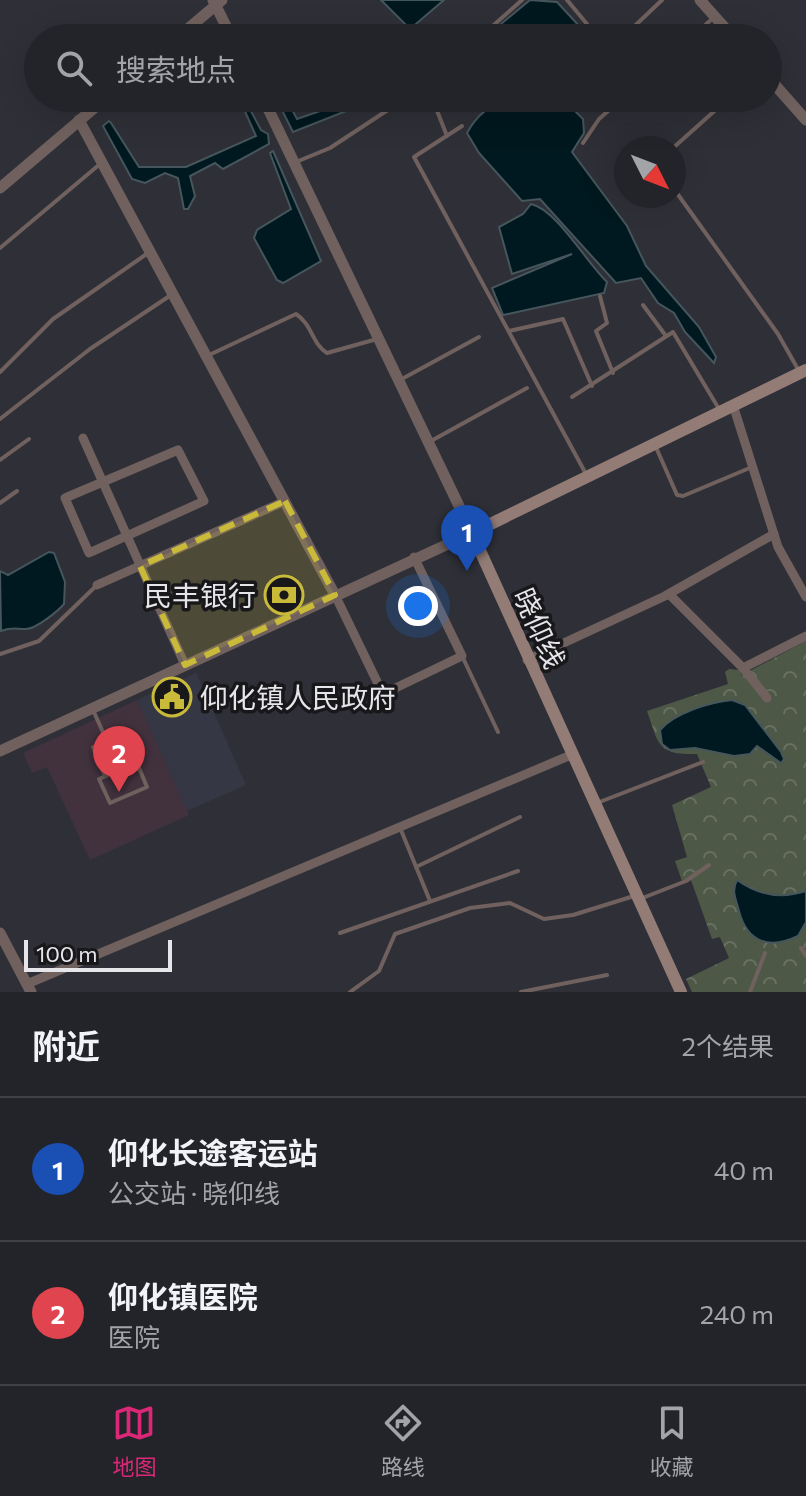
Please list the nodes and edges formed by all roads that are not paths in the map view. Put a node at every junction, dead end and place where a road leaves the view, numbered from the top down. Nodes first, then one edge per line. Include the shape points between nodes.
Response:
1 (522, 0) edge
2 (567, 0) edge
3 (662, 0) edge
4 (700, 0) edge
5 (217, 2) edge
6 (715, 17) junction
7 (193, 24) edge
8 (226, 24) edge
9 (495, 24) edge
10 (587, 24) dead end
11 (637, 24) edge
12 (707, 24) edge
13 (721, 24) edge
14 (782, 93) edge
15 (89, 112) edge
16 (270, 112) edge
17 (385, 112) edge
18 (438, 112) edge
19 (607, 112) edge
20 (713, 112) edge
21 (79, 120) junction
22 (806, 120) edge
23 (462, 126) dead end
24 (447, 136) junction
25 (686, 136) edge
26 (583, 143) dead end
27 (102, 162) junction
28 (296, 162) junction
29 (0, 188) edge
30 (686, 206) edge
31 (0, 248) edge
32 (150, 251) junction
33 (173, 293) junction
34 (600, 296) dead end
35 (643, 305) dead end
36 (509, 331) junction
37 (666, 336) junction
38 (479, 337) dead end
39 (380, 338) junction
40 (207, 357) junction
41 (803, 371) edge
42 (0, 372) edge
43 (613, 373) junction
44 (400, 380) junction
45 (592, 386) junction
46 (527, 388) dead end
47 (572, 397) dead end
48 (733, 405) junction
49 (720, 411) junction
50 (0, 419) edge
51 (83, 438) dead end
52 (29, 439) dead end
53 (429, 442) junction
54 (654, 443) junction
55 (0, 460) edge
56 (754, 466) junction
57 (587, 476) junction
58 (102, 482) junction
59 (17, 491) dead end
60 (285, 501) junction
61 (0, 503) edge
62 (472, 533) junction
63 (774, 534) junction
64 (126, 536) junction
65 (414, 557) junction
66 (140, 566) junction
67 (97, 585) joint
68 (669, 594) junction
69 (335, 595) junction
70 (806, 597) edge
71 (806, 636) edge
72 (0, 654) edge
73 (462, 656) junction
74 (527, 660) junction
75 (185, 665) junction
76 (743, 668) junction
77 (767, 698) dead end
78 (92, 708) junction
79 (498, 732) dead end
80 (107, 741) junction
81 (0, 751) edge
82 (571, 755) junction
83 (703, 762) dead end
84 (120, 770) junction
85 (105, 776) junction
86 (594, 804) junction
87 (520, 817) dead end
88 (400, 827) junction
89 (709, 865) dead end
90 (416, 867) junction
91 (518, 871) dead end
92 (637, 897) junction
93 (430, 901) junction
94 (0, 933) edge
95 (340, 933) dead end
96 (801, 948) dead end
97 (765, 953) dead end
98 (806, 956) edge
99 (607, 975) dead end
100 (29, 988) edge
101 (350, 992) edge
102 (521, 992) edge
103 (680, 992) edge
104 (750, 992) edge

1 - 9 lane
2 - 10 lane
3 - 11 lane
4 - 6 street
5 - 7 street
5 - 8 street
6 - 12 lane
6 - 13 street
14 - 22 street
15 - 21 street
16 - 28 street
17 - 28 lane via 330,148
18 - 24 lane
19 - 26 lane
20 - 25 lane
21 - 27 street
21 - 29 street
23 - 24 lane
24 - 36 lane via 414,157
27 - 31 lane
27 - 32 street
28 - 39 street
30 - 41 lane
32 - 33 street
32 - 42 lane via 53,319
33 - 40 street
33 - 50 lane
34 - 43 lane via 607,323 596,331
35 - 37 lane
36 - 45 lane via 563,319
36 - 57 lane
37 - 43 lane
37 - 49 lane via 676,333
38 - 44 lane
39 - 40 lane via 327,353 307,321 296,314
39 - 44 street
40 - 60 street
41 - 48 main road
43 - 45 lane
44 - 53 street
45 - 47 lane
46 - 53 lane
48 - 49 main road
48 - 56 street
49 - 54 main road
51 - 58 street
52 - 55 lane
53 - 62 street
54 - 56 lane via 677,495
54 - 57 main road
56 - 63 street
57 - 62 main road
58 - 64 street
58 - 64 street via 65,498 89,553
58 - 64 street via 178,450 204,501
59 - 61 lane
60 - 66 street
60 - 69 street
62 - 65 street
62 - 74 main road, 晓仰线
63 - 68 street
63 - 70 street
64 - 66 street
65 - 69 street
65 - 73 street
66 - 67 street
66 - 75 street
67 - 72 lane via 39,641
68 - 74 street
68 - 76 street
69 - 73 street via 383,694
69 - 75 street
71 - 76 street
73 - 79 lane
74 - 82 main road, 晓仰线
75 - 78 street
76 - 77 street
78 - 80 lane
78 - 81 street
80 - 84 lane
80 - 85 lane via 93,747
82 - 86 main road, 晓仰线
82 - 88 street
83 - 86 lane
84 - 85 lane
84 - 85 lane via 137,763 147,787 110,803 99,779
86 - 92 main road, 晓仰线
87 - 90 lane
88 - 90 lane
88 - 100 street
89 - 92 lane via 686,881
90 - 93 lane
91 - 93 lane
92 - 101 lane via 544,919 510,903 450,913 395,934 379,971
92 - 103 main road, 晓仰线
93 - 95 lane
94 - 100 street
96 - 98 lane
97 - 104 lane
99 - 102 lane

